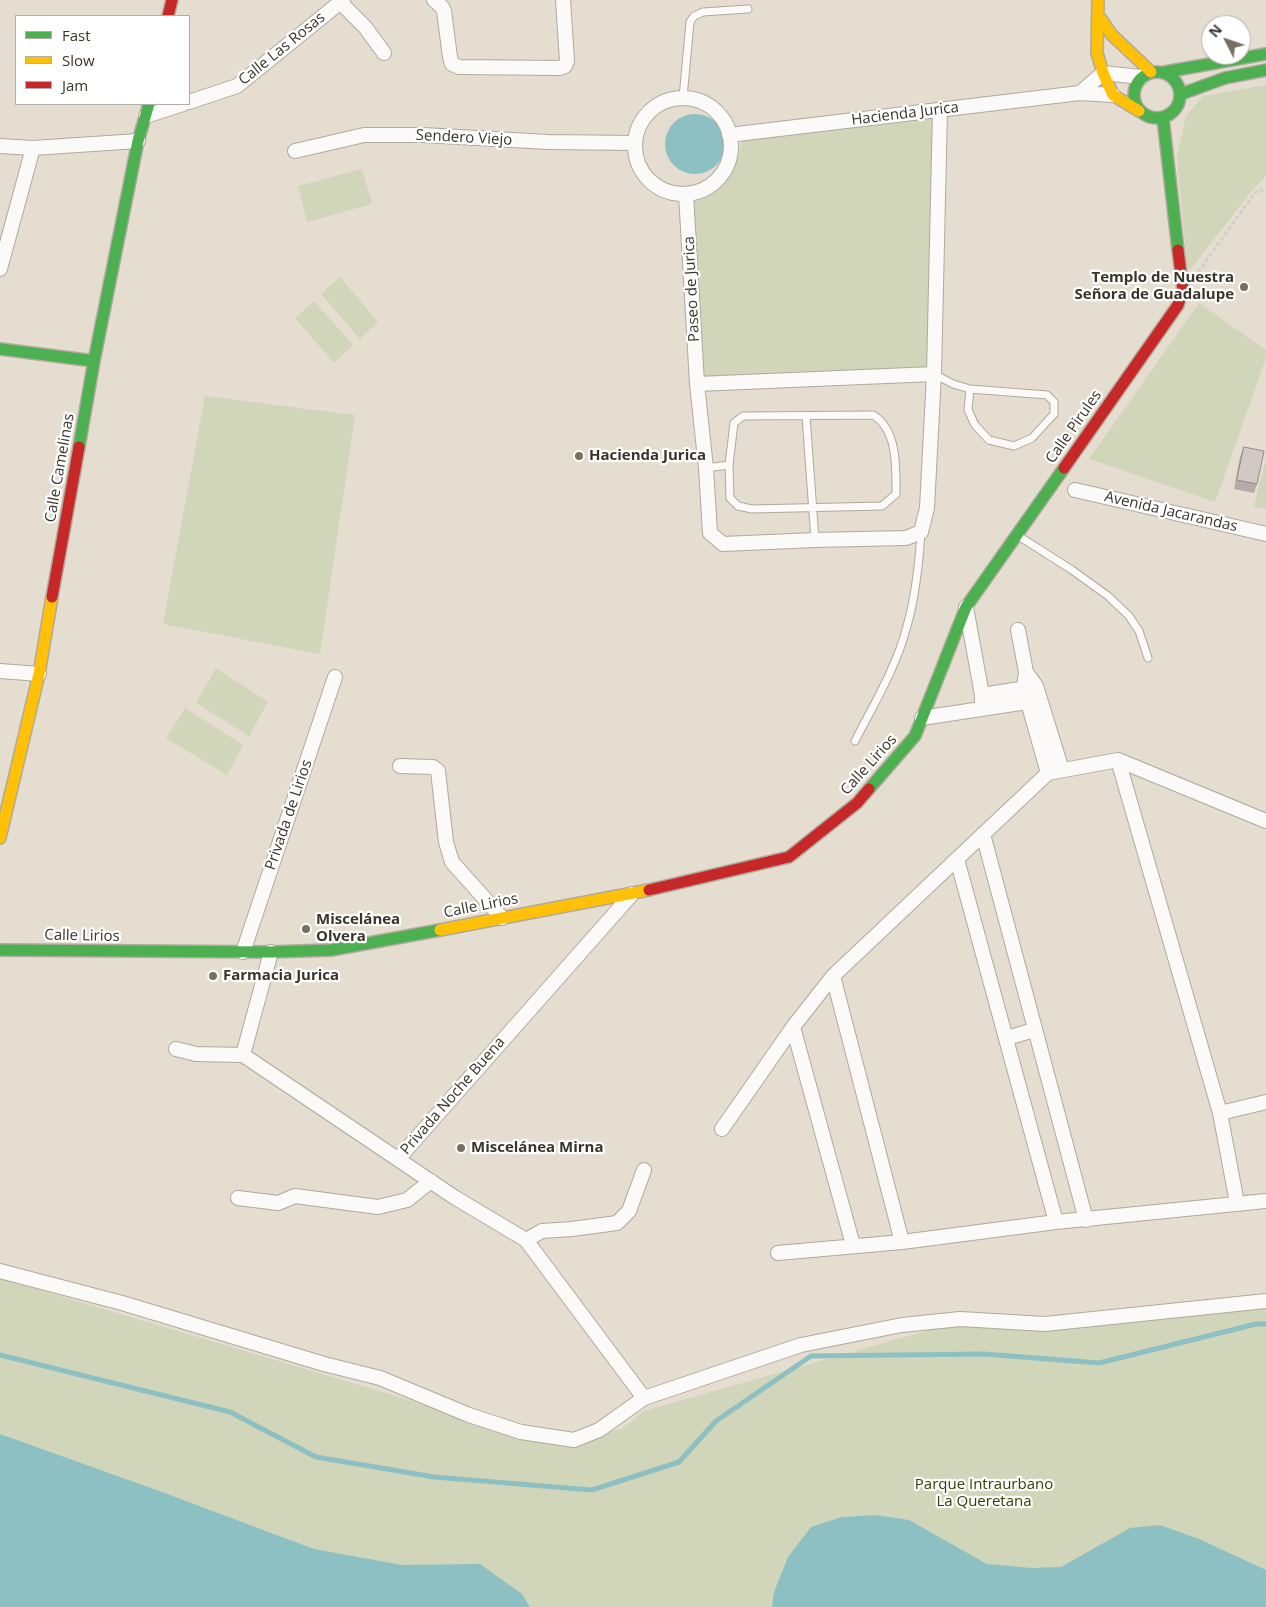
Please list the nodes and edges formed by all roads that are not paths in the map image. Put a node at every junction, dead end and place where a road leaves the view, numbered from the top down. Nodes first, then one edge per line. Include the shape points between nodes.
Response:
1 (172, 0) edge
2 (434, 0) edge
3 (562, 0) edge
4 (1098, 0) edge
5 (342, 1) edge
6 (748, 10) dead end
7 (168, 15) edge
8 (1098, 15) junction
9 (384, 53) dead end
10 (1266, 54) edge
11 (1266, 70) edge
12 (1165, 72) junction
13 (1103, 73) junction
14 (1146, 75) junction
15 (1080, 93) junction
16 (1181, 94) junction
17 (1113, 95) junction
18 (683, 98) junction
19 (190, 102) edge
20 (177, 105) edge
21 (148, 110) edge
22 (940, 110) junction
23 (1139, 110) junction
24 (1163, 118) junction
25 (729, 135) junction
26 (138, 141) junction
27 (635, 143) junction
28 (0, 146) edge
29 (32, 148) junction
30 (295, 151) dead end
31 (686, 194) junction
32 (0, 269) edge
33 (0, 349) edge
34 (94, 361) junction
35 (934, 374) junction
36 (697, 384) junction
37 (970, 389) junction
38 (806, 416) junction
39 (729, 466) junction
40 (706, 468) junction
41 (1076, 490) dead end
42 (813, 508) junction
43 (920, 532) junction
44 (1266, 534) edge
45 (1017, 535) junction
46 (815, 540) junction
47 (966, 607) junction
48 (1018, 630) dead end
49 (1148, 658) dead end
50 (0, 671) edge
51 (39, 674) junction
52 (335, 677) dead end
53 (1032, 694) junction
54 (982, 695) junction
55 (982, 709) junction
56 (922, 718) junction
57 (915, 736) joint
58 (855, 741) dead end
59 (1118, 760) junction
60 (400, 766) dead end
61 (1062, 770) junction
62 (1048, 773) junction
63 (1266, 821) edge
64 (983, 834) junction
65 (0, 838) edge
66 (957, 859) junction
67 (632, 894) junction
68 (502, 918) junction
69 (243, 952) junction
70 (270, 952) junction
71 (1, 954) edge
72 (833, 976) junction
73 (793, 1027) junction
74 (1034, 1030) junction
75 (1007, 1038) junction
76 (176, 1049) dead end
77 (243, 1055) junction
78 (1266, 1102) edge
79 (1220, 1113) junction
80 (722, 1129) dead end
81 (398, 1159) junction
82 (644, 1170) dead end
83 (431, 1181) junction
84 (238, 1198) dead end
85 (1266, 1201) edge
86 (1237, 1204) junction
87 (1086, 1220) junction
88 (1056, 1222) junction
89 (526, 1240) junction
90 (902, 1242) junction
91 (853, 1245) junction
92 (778, 1253) dead end
93 (0, 1271) edge
94 (1266, 1301) edge
95 (644, 1398) junction

1 - 7 street
2 - 3 street via 444,11 452,64 459,67 550,68 565,66 567,61
4 - 8 street
5 - 9 street
5 - 19 street, Calle Las Rosas via 237,86
6 - 18 lane via 702,12 694,16 690,22
8 - 13 street via 1097,53
8 - 14 street
10 - 12 street
11 - 16 street via 1225,78
12 - 14 street
12 - 16 street via 1176,81
13 - 14 street
13 - 15 street
13 - 17 street
14 - 23 street via 1134,88 1134,100
15 - 17 street, Hacienda Jurica
15 - 22 street, Hacienda Jurica
16 - 24 street via 1176,109
17 - 23 street
18 - 25 street via 705,104 716,112
18 - 27 street via 666,101 654,108 644,118
20 - 21 street
21 - 26 street, Calle Camelinas
22 - 25 street, Hacienda Jurica
22 - 35 street
23 - 24 street via 1146,116
24 - 45 street, Calle Pirules via 1183,289 1178,305
25 - 31 street via 728,162 721,174 712,184
26 - 29 street
26 - 34 street, Calle Camelinas
27 - 30 street, Sendero Viejo via 364,135
27 - 31 street via 636,157 649,180 673,193
28 - 29 street
29 - 32 street
31 - 36 street, Paseo de Jurica
33 - 34 street
34 - 51 street, Calle Camelinas
35 - 36 street
35 - 37 lane
35 - 43 street via 927,508
36 - 40 street, Paseo de Jurica
37 - 37 lane via 1048,395 1054,402 1054,414 1032,438 1014,446 989,440 975,425 968,410
38 - 39 lane via 743,416 734,423
38 - 42 lane
38 - 42 lane via 873,416 881,420 887,428 897,462 896,494 882,506
39 - 40 lane
39 - 42 lane via 730,498 738,506 752,510
40 - 46 street, Paseo de Jurica via 710,533 723,544
41 - 44 street, Avenida Jacarandas
42 - 46 lane
43 - 46 street, Paseo de Jurica via 906,538
43 - 58 lane via 918,576 907,627 891,669
45 - 47 street, Calle Pirules
45 - 49 lane via 1108,596 1139,631
47 - 54 street
47 - 56 street, Calle Pirules
48 - 53 street
50 - 51 street
51 - 65 street, Calle Camelinas
52 - 69 street, Privada de Lirios
53 - 54 street
53 - 55 street
53 - 61 street
53 - 62 street
54 - 55 street
55 - 56 street
56 - 57 street, Calle Pirules
57 - 67 street, Calle Lirios via 857,803 789,857
59 - 61 street
59 - 63 street
59 - 79 street
60 - 68 street via 434,767 438,770 446,842 452,862
61 - 62 street
62 - 64 street
64 - 66 street
64 - 74 street
66 - 72 street
66 - 75 street
67 - 68 street, Calle Lirios
67 - 81 street, Privada Noche Buena
68 - 70 street, Calle Lirios via 331,950
69 - 70 street, Calle Lirios
69 - 71 street, Calle Lirios
70 - 77 street
72 - 73 street
72 - 90 street
73 - 80 street
73 - 91 street
74 - 75 street
74 - 87 street
75 - 88 street
76 - 77 street via 196,1054
77 - 81 street, Privada Noche Buena
78 - 79 street
79 - 86 street
81 - 83 street
82 - 89 street via 629,1211 617,1223 542,1231
83 - 84 street via 407,1200 378,1207 295,1196 278,1203
83 - 89 street
85 - 86 street
86 - 87 street
87 - 88 street
88 - 90 street
89 - 95 street
90 - 91 street
91 - 92 street
93 - 95 street via 380,1378 468,1415 520,1432 574,1440 599,1430
94 - 95 street via 1045,1324 960,1319 902,1325 801,1345

